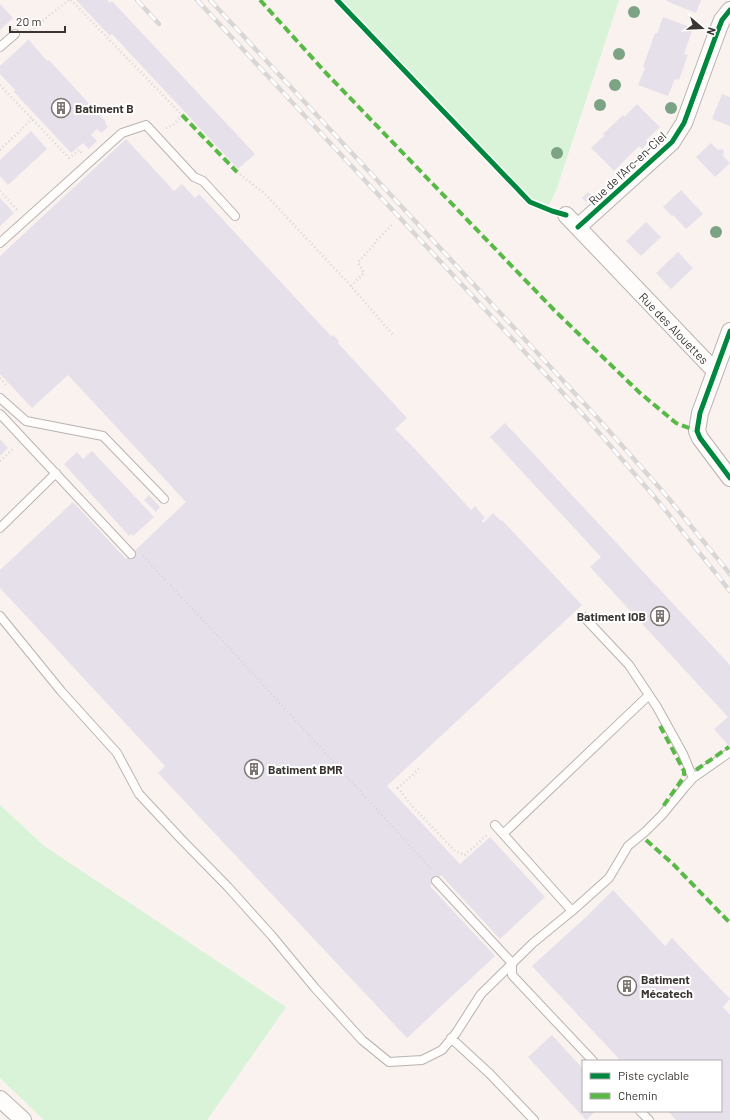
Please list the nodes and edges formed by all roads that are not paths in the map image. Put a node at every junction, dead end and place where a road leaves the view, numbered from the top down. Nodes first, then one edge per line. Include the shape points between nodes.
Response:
1 (730, 10) edge
2 (15, 34) dead end
3 (0, 46) edge
4 (566, 215) dead end
5 (235, 216) dead end
6 (578, 227) junction
7 (0, 243) edge
8 (730, 331) edge
9 (716, 371) junction
10 (0, 398) edge
11 (0, 414) edge
12 (56, 473) junction
13 (730, 478) edge
14 (164, 499) dead end
15 (0, 528) edge
16 (131, 554) dead end
17 (0, 616) edge
18 (584, 617) dead end
19 (649, 695) junction
20 (730, 752) edge
21 (693, 778) junction
22 (436, 881) dead end
23 (572, 911) junction
24 (512, 963) junction
25 (451, 1038) junction
26 (592, 1060) edge
27 (0, 1099) edge
28 (641, 1112) edge
29 (22, 1120) edge
30 (534, 1120) edge
31 (649, 1120) edge

1 - 6 street, Rue de l'Arc-en-Ciel via 722,20 689,112 672,142
2 - 3 lane
4 - 6 street, Rue des Alouettes
5 - 7 lane via 203,181 194,177 146,125 122,133
6 - 9 street, Rue des Alouettes
8 - 9 street
9 - 13 street, Rue des Alouettes via 700,412 697,431
10 - 14 lane via 26,421 103,436
11 - 12 lane
12 - 15 lane
12 - 16 lane
17 - 25 lane via 60,691 117,753 139,794 238,898 362,1040 389,1062 422,1060 442,1050
18 - 19 lane via 629,665
19 - 21 lane via 683,754
19 - 23 lane via 558,783 499,829
20 - 21 lane
21 - 23 lane via 652,825 628,846 609,878
22 - 24 lane
23 - 24 lane
24 - 25 lane via 481,994
24 - 26 lane via 512,975
25 - 30 lane
27 - 29 street
28 - 31 lane

